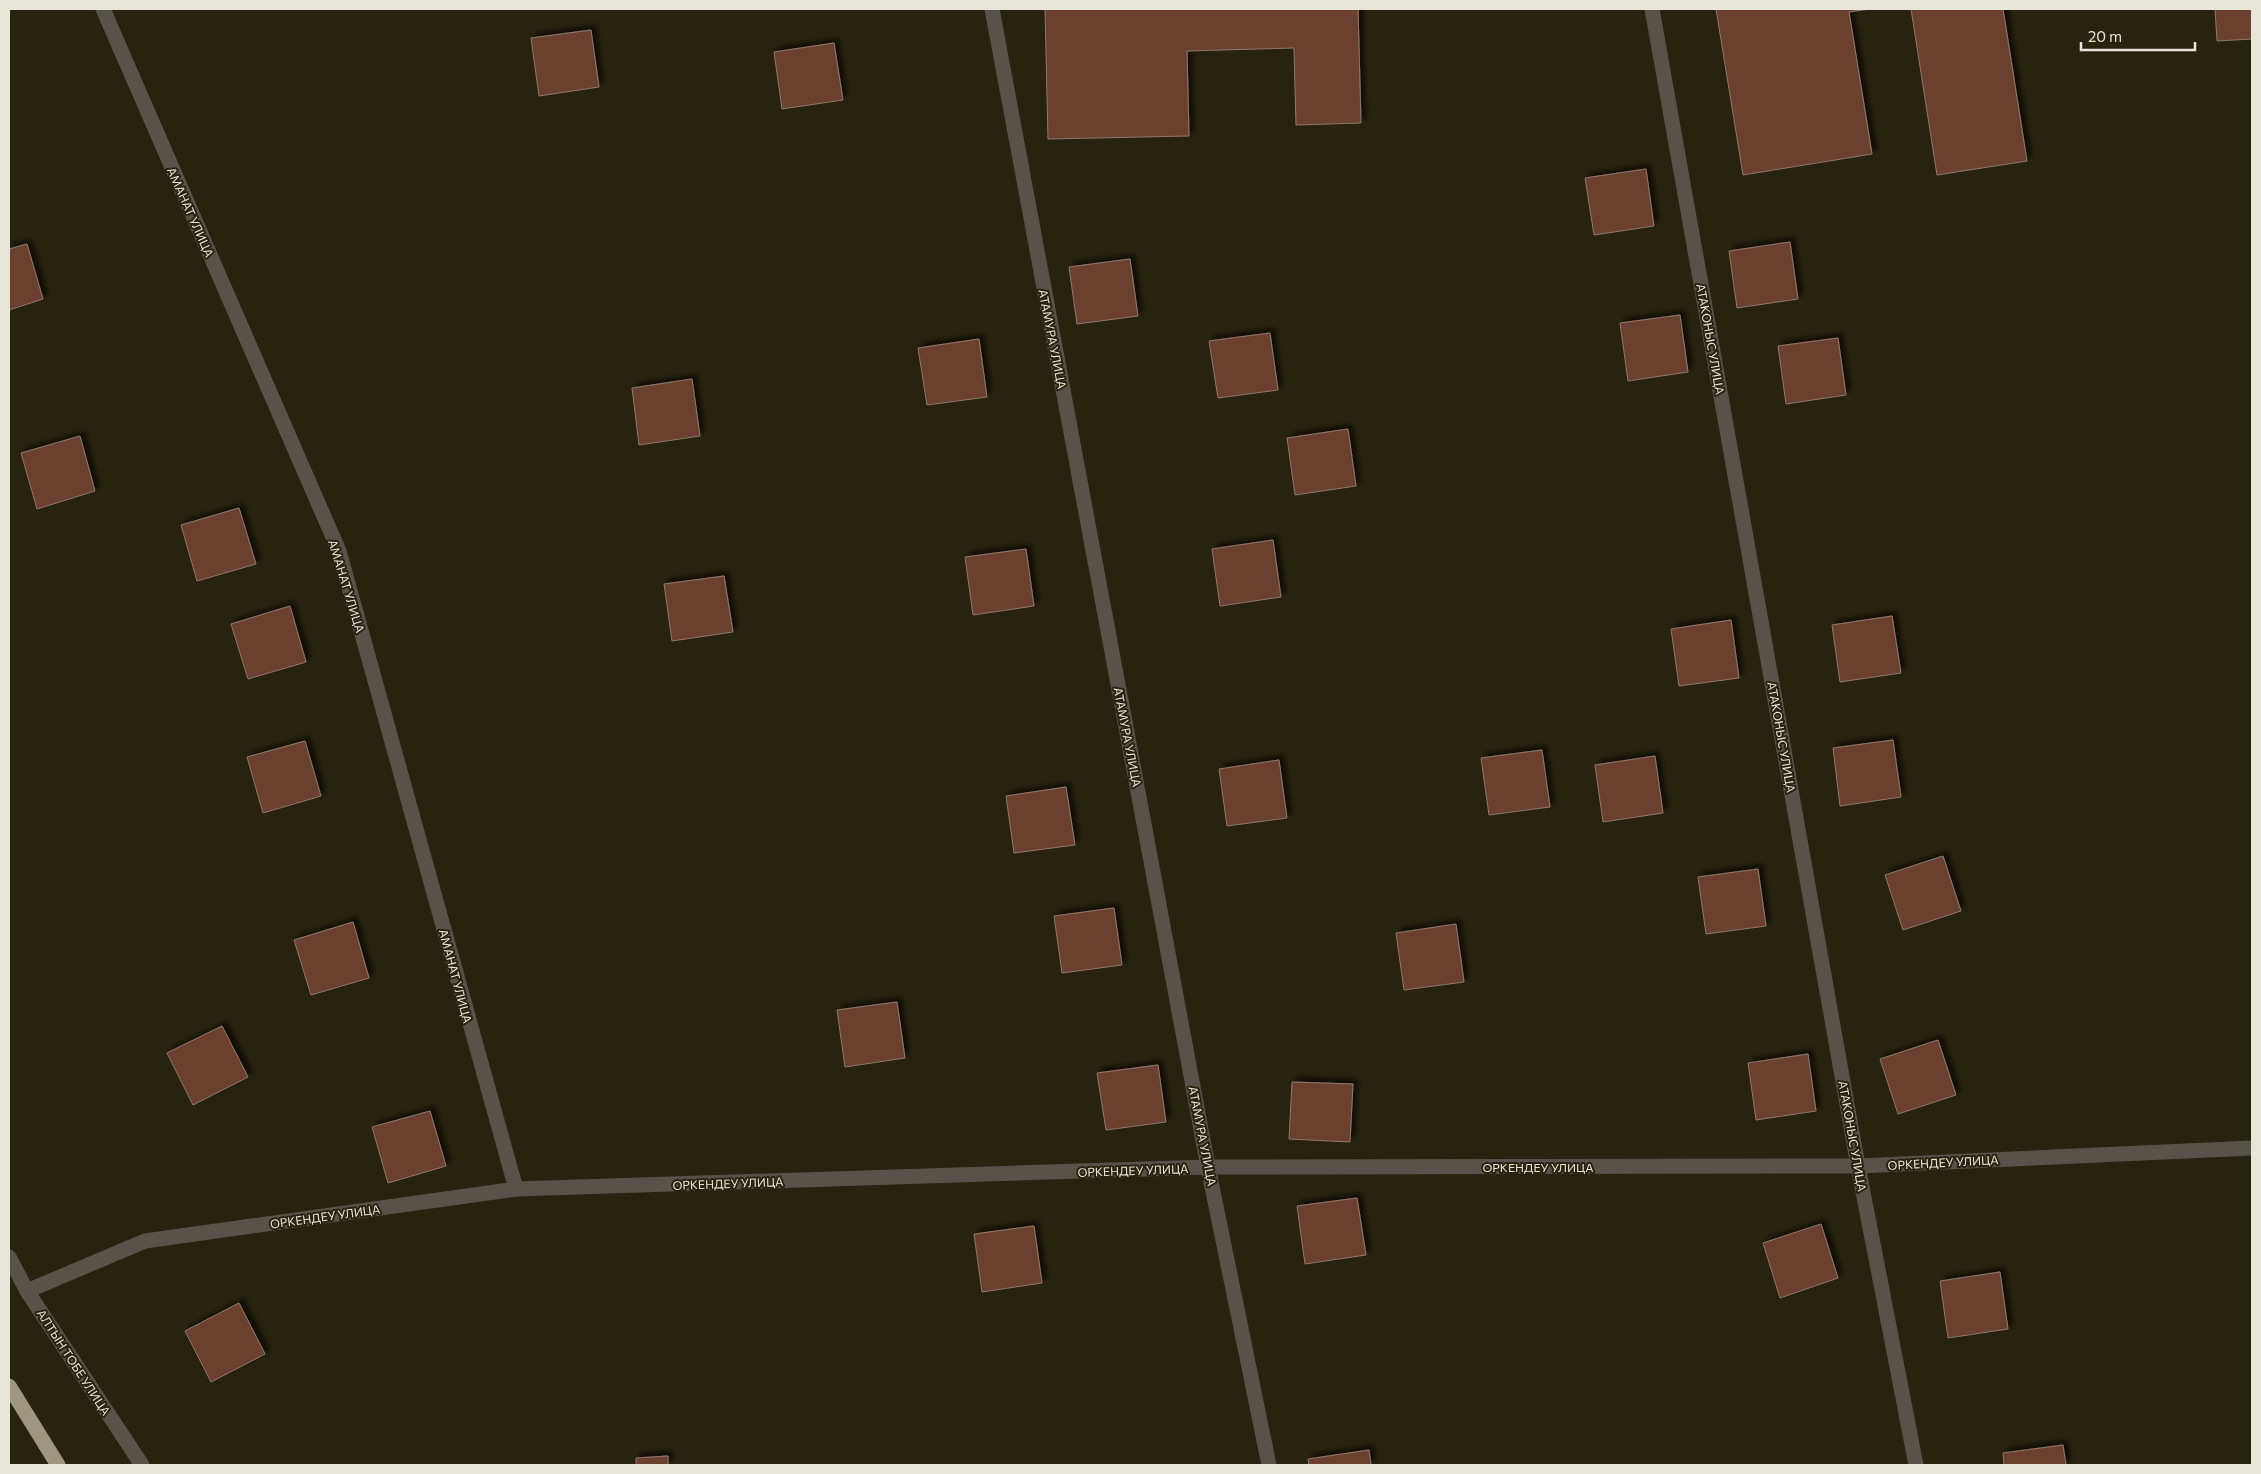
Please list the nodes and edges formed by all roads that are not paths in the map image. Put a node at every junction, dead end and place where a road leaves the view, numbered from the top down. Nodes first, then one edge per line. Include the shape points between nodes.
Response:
1 (103, 9) edge
2 (992, 9) edge
3 (1652, 9) edge
4 (2252, 1148) edge
5 (1858, 1166) junction
6 (1208, 1167) junction
7 (516, 1190) junction
8 (9, 1258) edge
9 (27, 1291) junction
10 (9, 1386) edge
11 (58, 1465) edge
12 (142, 1465) edge
13 (1269, 1465) edge
14 (1916, 1465) edge

1 - 7 street, АМАНАТ УЛИЦА via 339,551
2 - 6 street, АТАМУРА УЛИЦА
3 - 5 street, АТАКОНЫС УЛИЦА
4 - 5 street, ОРКЕНДЕУ УЛИЦА
5 - 6 street, ОРКЕНДЕУ УЛИЦА
5 - 14 street, АТАКОНЫС УЛИЦА
6 - 7 street, ОРКЕНДЕУ УЛИЦА
6 - 13 street, АТАМУРА УЛИЦА
7 - 9 street, ОРКЕНДЕУ УЛИЦА via 145,1241
8 - 9 street, АЛТЫН ТОБЕ УЛИЦА
9 - 12 street, АЛТЫН ТОБЕ УЛИЦА
10 - 11 highway

